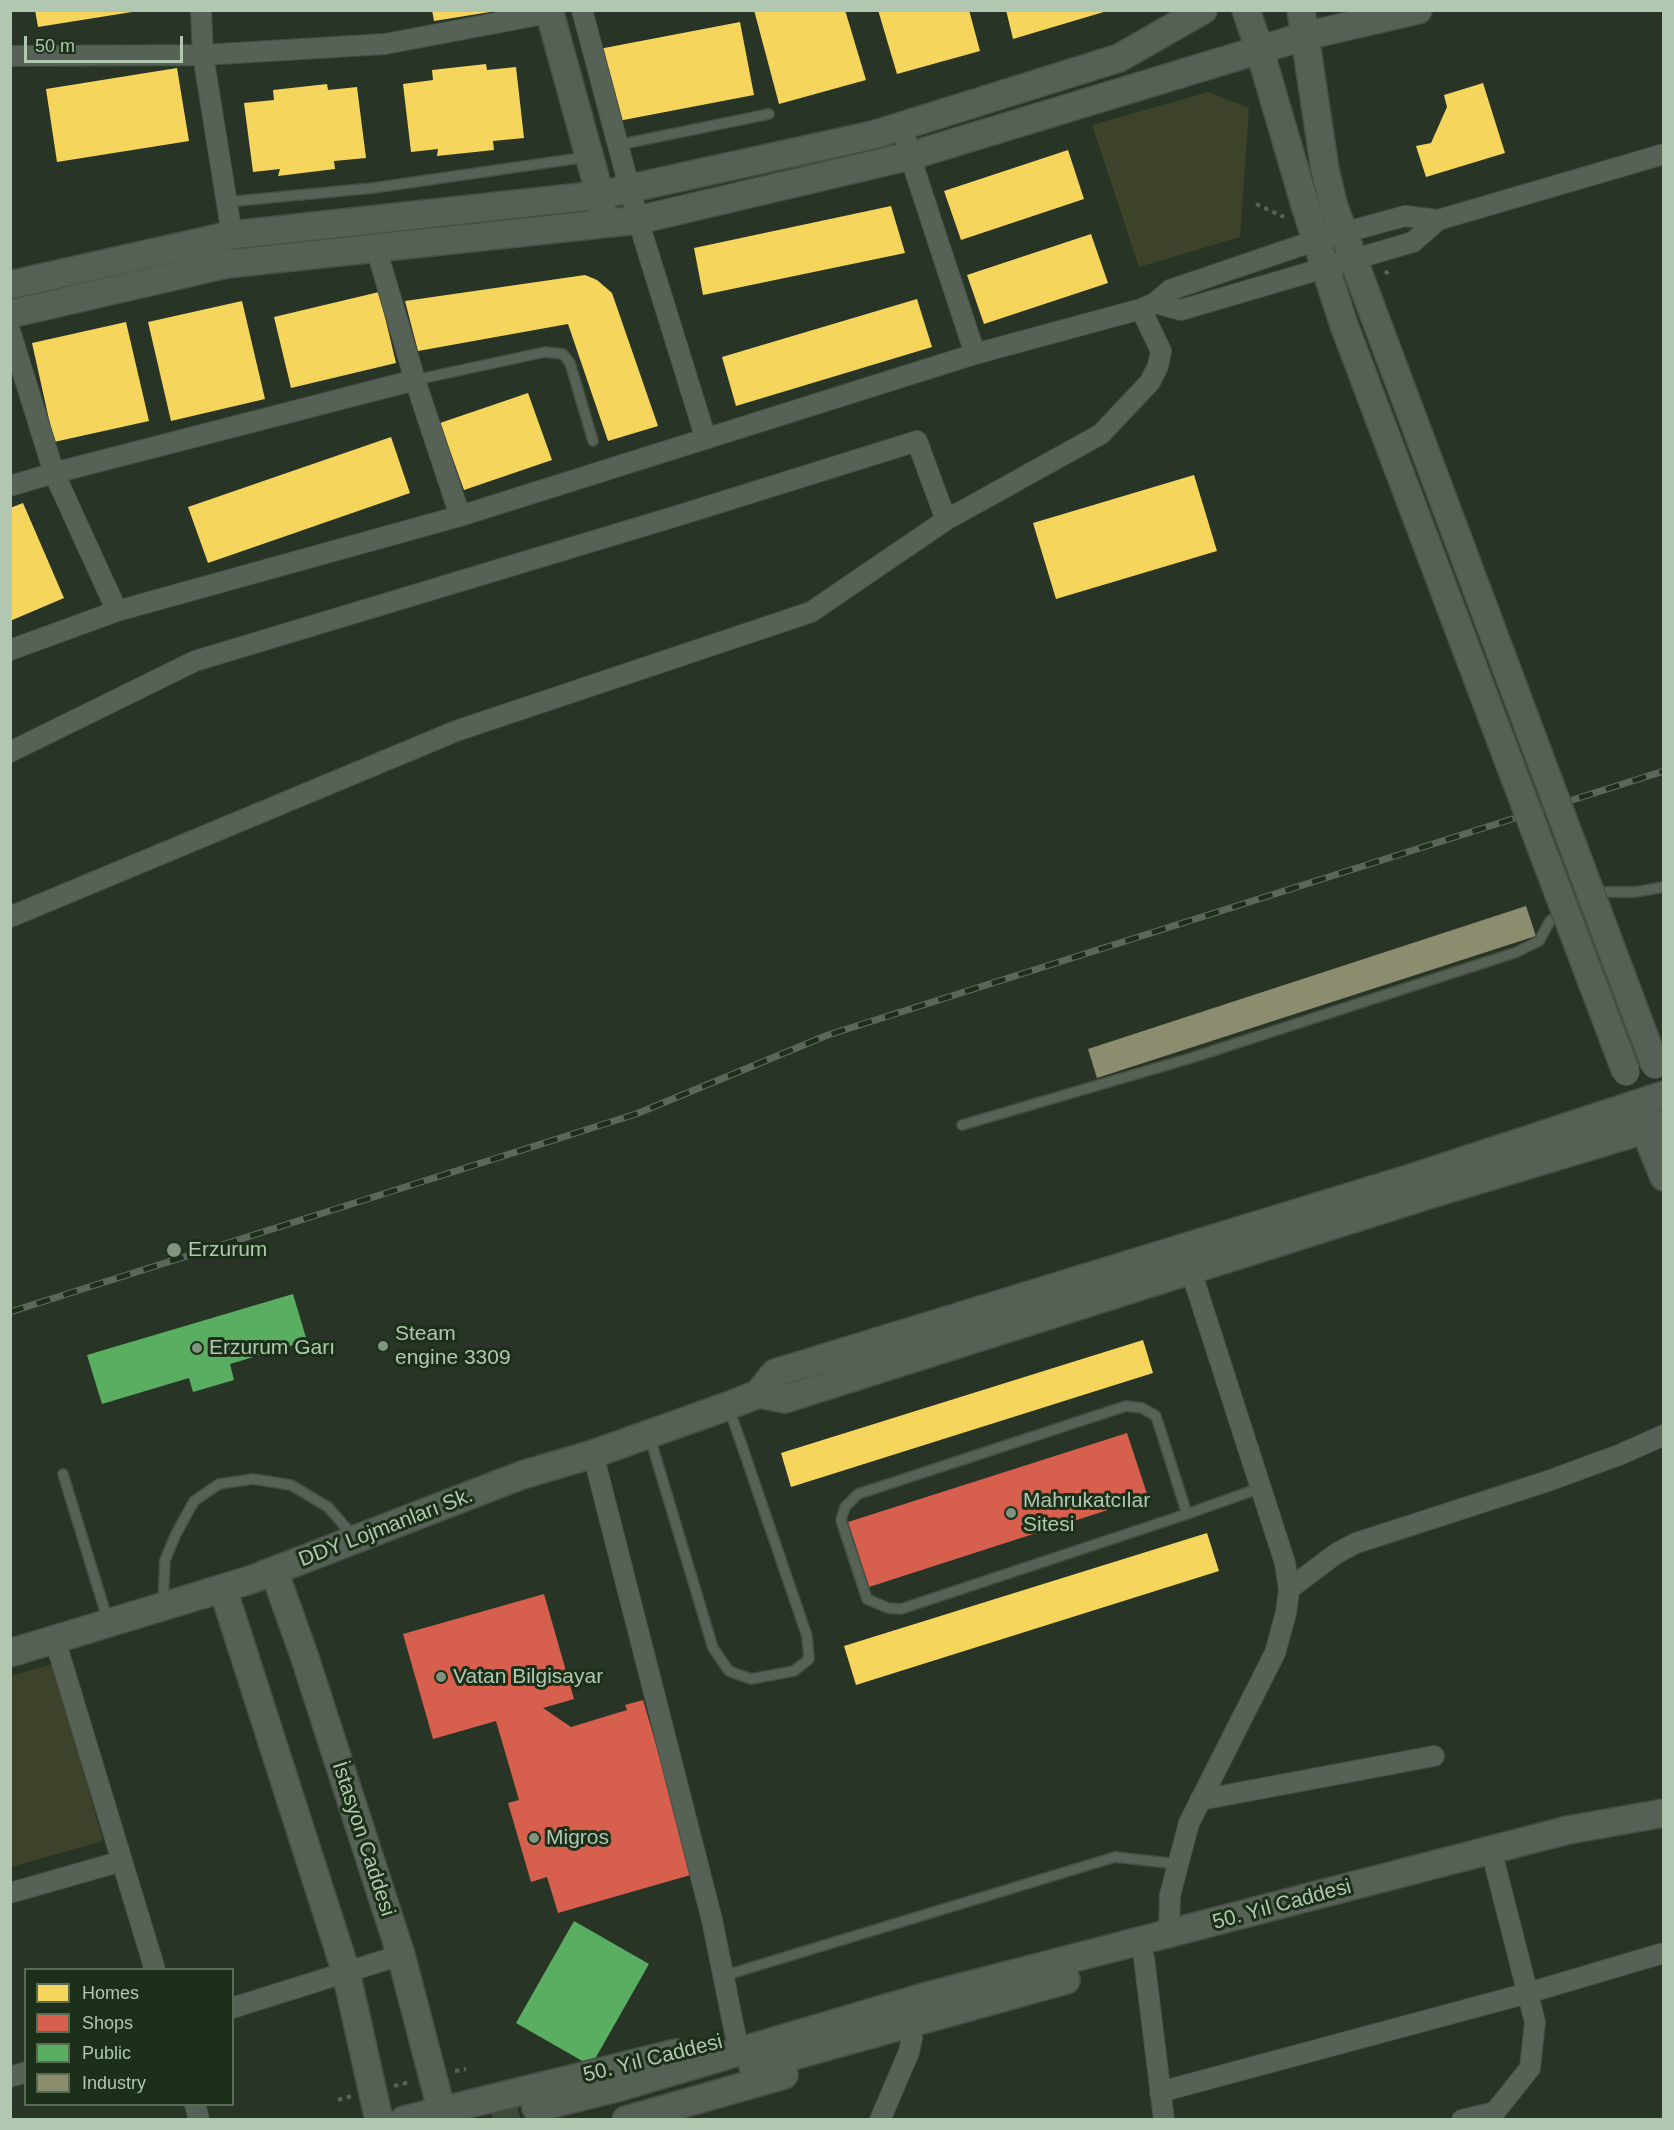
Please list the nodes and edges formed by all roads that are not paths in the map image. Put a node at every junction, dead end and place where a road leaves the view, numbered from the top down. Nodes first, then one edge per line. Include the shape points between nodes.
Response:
1 (201, 10) edge
2 (582, 10) edge
3 (1203, 10) edge
4 (1246, 10) edge
5 (1418, 10) edge
6 (549, 12) edge
7 (1303, 23) edge
8 (1260, 51) junction
9 (203, 55) junction
10 (10, 56) edge
11 (769, 114) dead end
12 (902, 124) junction
13 (618, 145) junction
14 (1664, 154) edge
15 (589, 156) junction
16 (910, 156) junction
17 (630, 189) junction
18 (600, 195) junction
19 (226, 202) junction
20 (638, 220) junction
21 (1438, 220) junction
22 (603, 224) junction
23 (1344, 232) junction
24 (232, 235) junction
25 (1317, 240) junction
26 (376, 248) junction
27 (1353, 259) junction
28 (1326, 267) junction
29 (10, 285) edge
30 (1148, 306) junction
31 (10, 314) edge
32 (10, 331) edge
33 (975, 354) junction
34 (415, 380) junction
35 (706, 439) junction
36 (593, 441) dead end
37 (54, 473) junction
38 (10, 486) edge
39 (460, 516) junction
40 (946, 520) junction
41 (117, 611) junction
42 (10, 650) edge
43 (14, 748) edge
44 (1664, 887) edge
45 (10, 917) edge
46 (1664, 1095) edge
47 (1634, 1104) junction
48 (962, 1125) dead end
49 (1654, 1127) edge
50 (1664, 1178) edge
51 (1191, 1271) junction
52 (758, 1394) junction
53 (728, 1406) junction
54 (648, 1434) junction
55 (1664, 1435) edge
56 (593, 1454) junction
57 (63, 1474) dead end
58 (1260, 1488) junction
59 (1187, 1514) junction
60 (356, 1540) junction
61 (274, 1571) junction
62 (223, 1589) junction
63 (1289, 1589) junction
64 (163, 1607) junction
65 (109, 1623) junction
66 (55, 1640) junction
67 (10, 1653) edge
68 (1434, 1756) dead end
69 (1200, 1800) junction
70 (1664, 1813) edge
71 (1664, 1828) edge
72 (122, 1861) junction
73 (1177, 1864) junction
74 (1495, 1865) junction
75 (10, 1893) edge
76 (1169, 1934) junction
77 (401, 1954) junction
78 (1660, 1954) dead end
79 (1144, 1958) junction
80 (154, 1968) edge
81 (346, 1972) junction
82 (723, 1976) junction
83 (1528, 1993) junction
84 (901, 2004) junction
85 (234, 2007) edge
86 (951, 2012) junction
87 (736, 2038) junction
88 (912, 2038) junction
89 (1160, 2092) junction
90 (536, 2108) tunnel mouth
91 (669, 2113) edge
92 (443, 2115) edge
93 (379, 2120) edge
94 (404, 2120) edge
95 (561, 2120) tunnel mouth
96 (626, 2120) edge
97 (880, 2120) edge
98 (1164, 2120) edge
99 (1462, 2120) edge

1 - 9 street
2 - 13 street
3 - 12 street via 1119,58
4 - 8 street
5 - 7 street
6 - 9 street via 385,44
6 - 15 street
7 - 8 street
7 - 23 street via 1324,170
8 - 16 street
8 - 25 street
9 - 10 street
9 - 19 street
11 - 13 lane
12 - 16 street
12 - 17 street via 873,135
13 - 17 street
14 - 21 street
15 - 18 street
15 - 19 lane via 374,188
16 - 20 street
16 - 33 street
17 - 18 street
17 - 20 street
18 - 22 street
18 - 24 street
19 - 24 street
20 - 22 street
20 - 35 street
21 - 23 street via 1404,216
21 - 27 street via 1413,242
22 - 26 street
23 - 25 street
23 - 27 street
24 - 29 street
25 - 28 street
25 - 30 street via 1170,290
26 - 31 street via 227,264
26 - 34 street
27 - 28 street
27 - 46 street, bridge
28 - 30 street via 1181,310
28 - 47 street, bridge via 1344,325 1626,1072
30 - 33 street
30 - 40 street via 1161,351 1158,366 1150,382 1101,434
32 - 37 street
33 - 35 street
34 - 36 lane via 545,352 563,354 570,363
34 - 37 street
34 - 39 street
35 - 39 street
37 - 38 street
37 - 41 street
39 - 41 street
40 - 43 street via 917,441 195,661
40 - 45 street via 811,612 456,731
41 - 42 street
44 - 48 lane via 1603,892 1572,904 1550,921 1539,941 1517,952 1191,1058
46 - 47 street
47 - 49 street
47 - 52 street via 1411,1178 775,1373
49 - 50 street
49 - 51 street
51 - 52 street via 784,1400
51 - 58 street
52 - 53 street, DDY Lojmanları Sk.
53 - 54 street, DDY Lojmanları Sk.
53 - 54 lane via 807,1636 809,1659 794,1671 751,1679 729,1671 713,1648
54 - 56 street, DDY Lojmanları Sk.
55 - 63 street via 1548,1481 1356,1543
56 - 60 street, DDY Lojmanları Sk. via 522,1475
56 - 82 street
57 - 65 lane
58 - 59 lane
58 - 63 street via 1285,1563
59 - 59 lane via 902,1609 867,1599 841,1520 845,1507 858,1494 1126,1406 1142,1408 1156,1416
60 - 61 street, DDY Lojmanları Sk.
60 - 64 lane via 328,1507 291,1485 253,1479 219,1484 194,1501 176,1534 165,1560
61 - 62 street, DDY Lojmanları Sk.
61 - 77 street, İstasyon Caddesi
62 - 64 street, DDY Lojmanları Sk.
62 - 81 street
63 - 69 street via 1275,1653
64 - 65 street, DDY Lojmanları Sk.
65 - 66 street, DDY Lojmanları Sk.
66 - 67 street, DDY Lojmanları Sk.
66 - 72 street
68 - 69 street
69 - 73 street
70 - 76 street, 50. Yıl Caddesi via 1568,1830
71 - 74 street, 50. Yıl Caddesi via 1570,1845
72 - 75 street
72 - 80 street
73 - 76 street via 1170,1895
73 - 82 lane via 1115,1857
74 - 79 street, 50. Yıl Caddesi
74 - 83 street
76 - 84 street, 50. Yıl Caddesi
77 - 81 street
77 - 92 street, İstasyon Caddesi
78 - 83 street
79 - 86 street, 50. Yıl Caddesi
79 - 89 street
81 - 85 street
81 - 93 street
82 - 87 street
83 - 89 street
83 - 99 street via 1535,2022 1530,2068 1495,2112
84 - 87 street, 50. Yıl Caddesi via 884,2002 857,2007
84 - 90 street, 50. Yıl Caddesi
86 - 88 street, 50. Yıl Caddesi
86 - 95 street, 50. Yıl Caddesi
87 - 92 street, 50. Yıl Caddesi
88 - 91 street, 50. Yıl Caddesi
88 - 97 street
89 - 98 street
91 - 96 street, 50. Yıl Caddesi
92 - 94 street, 50. Yıl Caddesi

